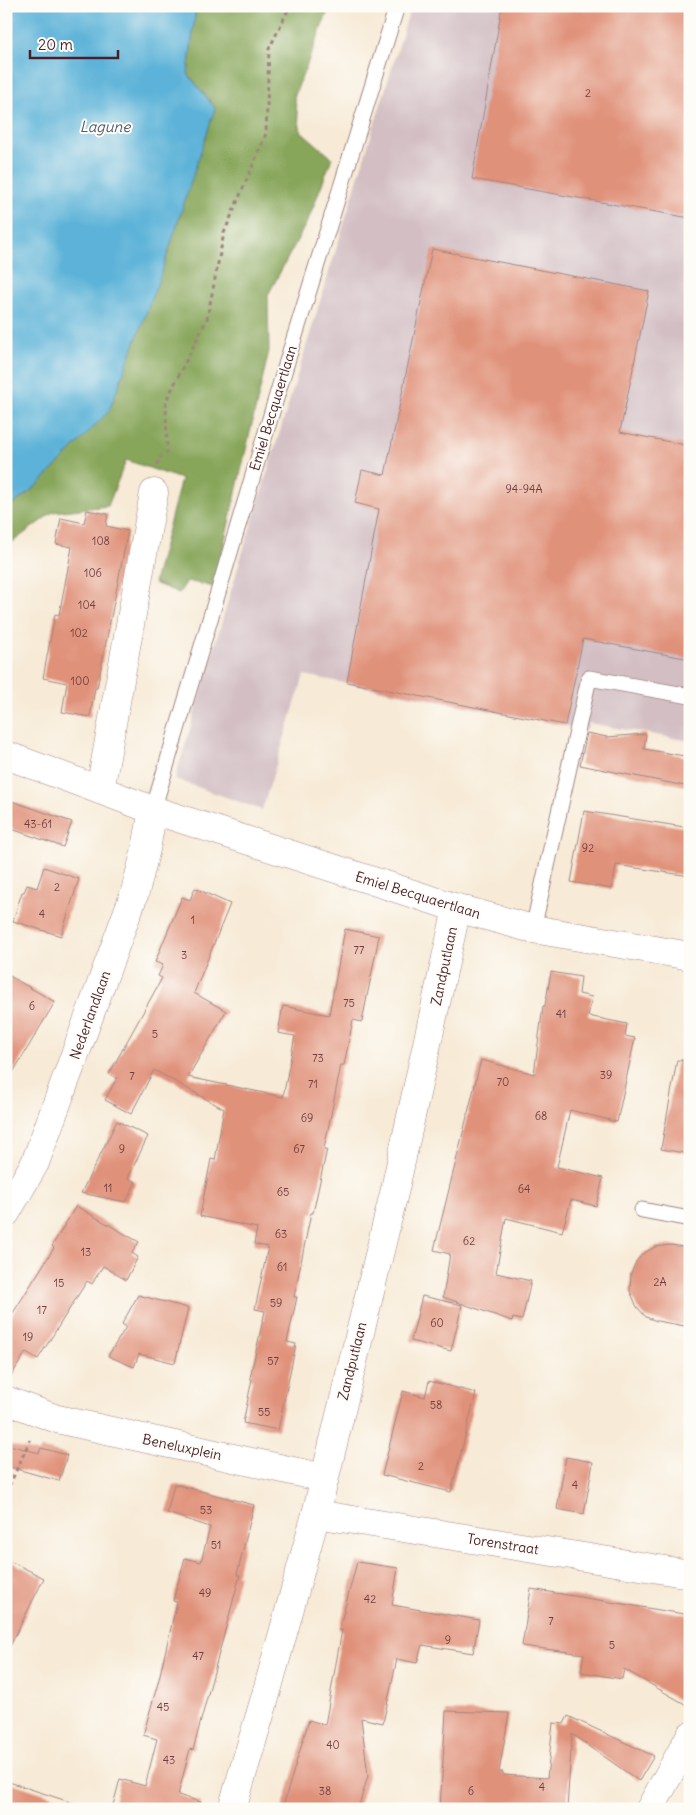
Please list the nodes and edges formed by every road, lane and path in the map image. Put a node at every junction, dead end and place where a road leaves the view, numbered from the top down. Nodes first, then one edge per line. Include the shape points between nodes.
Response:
1 (290, 6) edge
2 (397, 6) edge
3 (154, 493) joint
4 (690, 696) edge
5 (6, 755) edge
6 (100, 790) junction
7 (152, 810) junction
8 (457, 908) junction
9 (533, 929) junction
10 (690, 956) edge
11 (642, 1210) dead end
12 (6, 1213) edge
13 (690, 1220) edge
14 (6, 1400) edge
15 (41, 1414) junction
16 (324, 1478) junction
17 (6, 1493) edge
18 (316, 1514) junction
19 (690, 1574) edge
20 (690, 1736) edge
21 (232, 1809) edge
22 (650, 1809) edge

1 - 3 path via 270,49 266,134 224,233 207,319 166,401 167,452 158,458
2 - 7 lane, Emiel Becquaertlaan via 288,355
3 - 6 street
4 - 9 lane via 589,678
5 - 6 street, Emiel Becquaertlaan
6 - 7 street, Emiel Becquaertlaan
7 - 8 street, Emiel Becquaertlaan
7 - 12 street, Nederlandlaan via 135,892 35,1163
8 - 9 street, Emiel Becquaertlaan
8 - 16 street, Zandputlaan via 395,1189
9 - 10 street, Emiel Becquaertlaan
11 - 13 lane
14 - 15 street, Beneluxplein
15 - 16 street, Beneluxplein
15 - 17 path
16 - 18 street, Zandputlaan
18 - 19 street, Torenstraat
18 - 21 street, Zandputlaan
20 - 22 street

